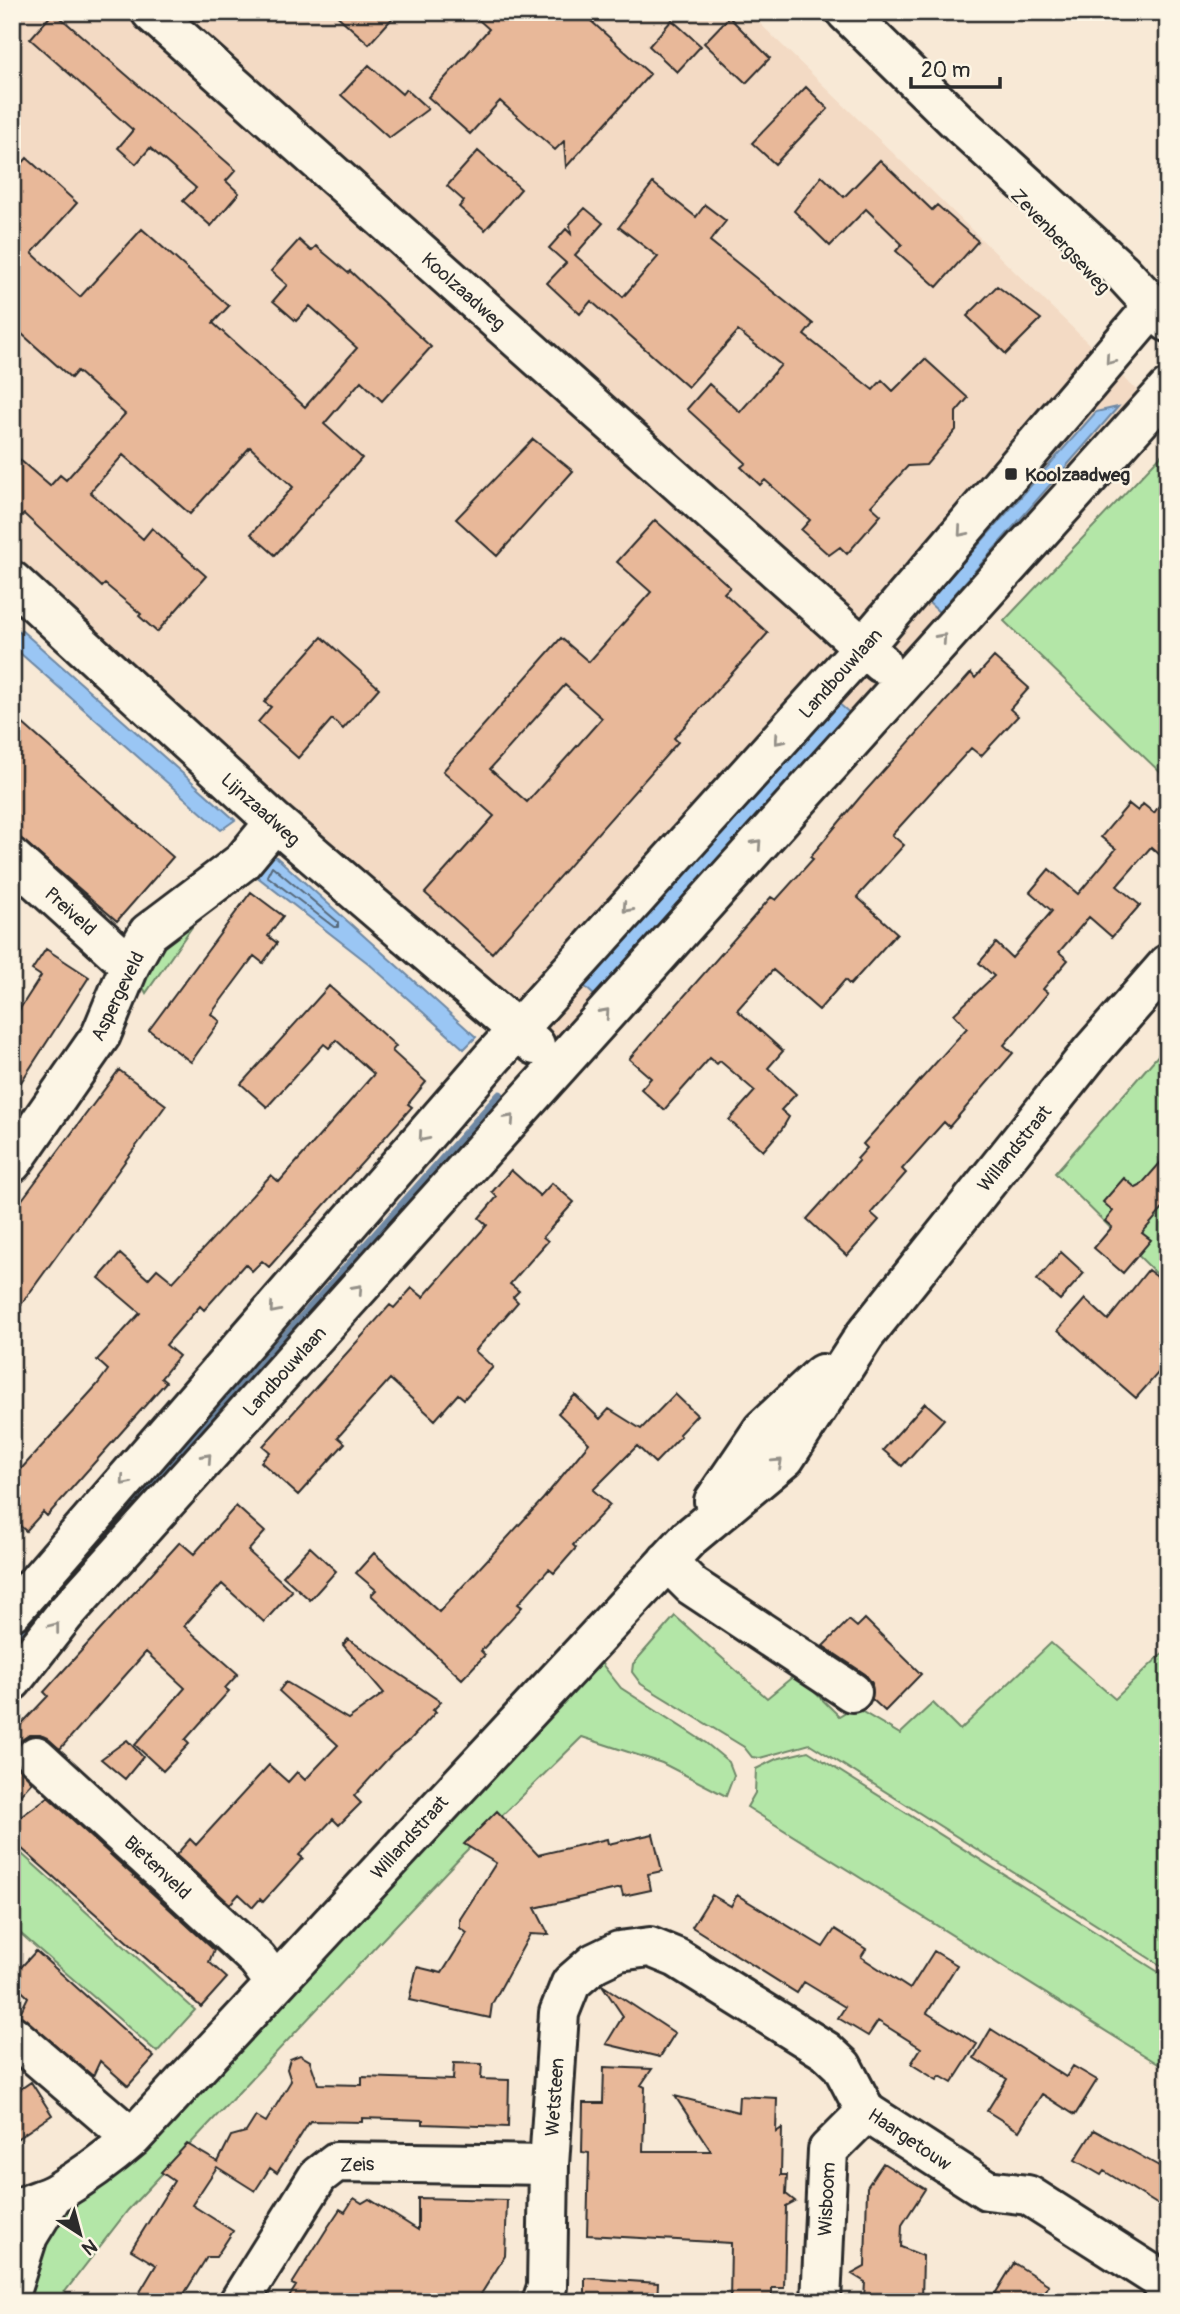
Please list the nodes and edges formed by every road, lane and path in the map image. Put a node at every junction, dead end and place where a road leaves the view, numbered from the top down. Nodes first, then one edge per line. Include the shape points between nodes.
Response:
1 (151, 12) edge
2 (846, 12) edge
3 (1154, 318) edge
4 (1168, 350) edge
5 (1168, 389) edge
6 (15, 590) edge
7 (863, 647) junction
8 (902, 683) junction
9 (275, 822) junction
10 (12, 858) edge
11 (1168, 964) edge
12 (130, 965) junction
13 (516, 1030) junction
14 (559, 1064) junction
15 (12, 1163) edge
16 (678, 1549) junction
17 (12, 1611) edge
18 (12, 1681) edge
19 (852, 1692) dead end
20 (36, 1756) dead end
21 (650, 1947) joint
22 (275, 1983) junction
23 (12, 2035) edge
24 (866, 2112) junction
25 (132, 2138) junction
26 (549, 2165) junction
27 (54, 2194) junction
28 (12, 2213) edge
29 (1165, 2280) edge
30 (12, 2286) edge
31 (239, 2302) edge
32 (542, 2302) edge
33 (821, 2302) edge

1 - 7 street, Koolzaadweg via 762,537
2 - 3 street, Zevenbergseweg via 1121,271
3 - 4 street, Zevenbergseweg
3 -> 7 street, Landbouwlaan
8 -> 5 street, Landbouwlaan
6 - 9 street, Lijnzaadweg
7 - 8 street, Koolzaadweg
7 -> 13 street, Landbouwlaan
14 -> 8 street, Landbouwlaan
9 - 12 street, Aspergeveld via 242,862 148,933
9 - 13 street, Lijnzaadweg
10 - 12 street, Preiveld
11 - 16 street, Willandstraat via 1090,1053 864,1335 763,1429
12 - 15 street, Aspergeveld via 101,1035
13 - 14 street
13 -> 17 street, Landbouwlaan
18 -> 14 street, Landbouwlaan via 65,1614
16 - 19 street via 692,1586
16 - 22 street, Willandstraat
20 - 22 street, Bietenveld via 257,1959
21 - 24 street, Haargetouw via 677,1958 827,2051 842,2066
21 - 26 street, Wetsteen via 619,1951 594,1963 571,1983 559,2013
22 - 25 street, Willandstraat
23 - 25 street
24 - 29 street, Haargetouw via 987,2190 1028,2194
24 - 33 street, Wisboom via 828,2150
25 - 27 street, Willandstraat
26 - 31 street, Zeis via 336,2162 318,2176
26 - 32 street, Wetsteen via 547,2287
27 - 28 street, Willandstraat via 25,2203
27 - 30 street, Willandstraat via 28,2236

